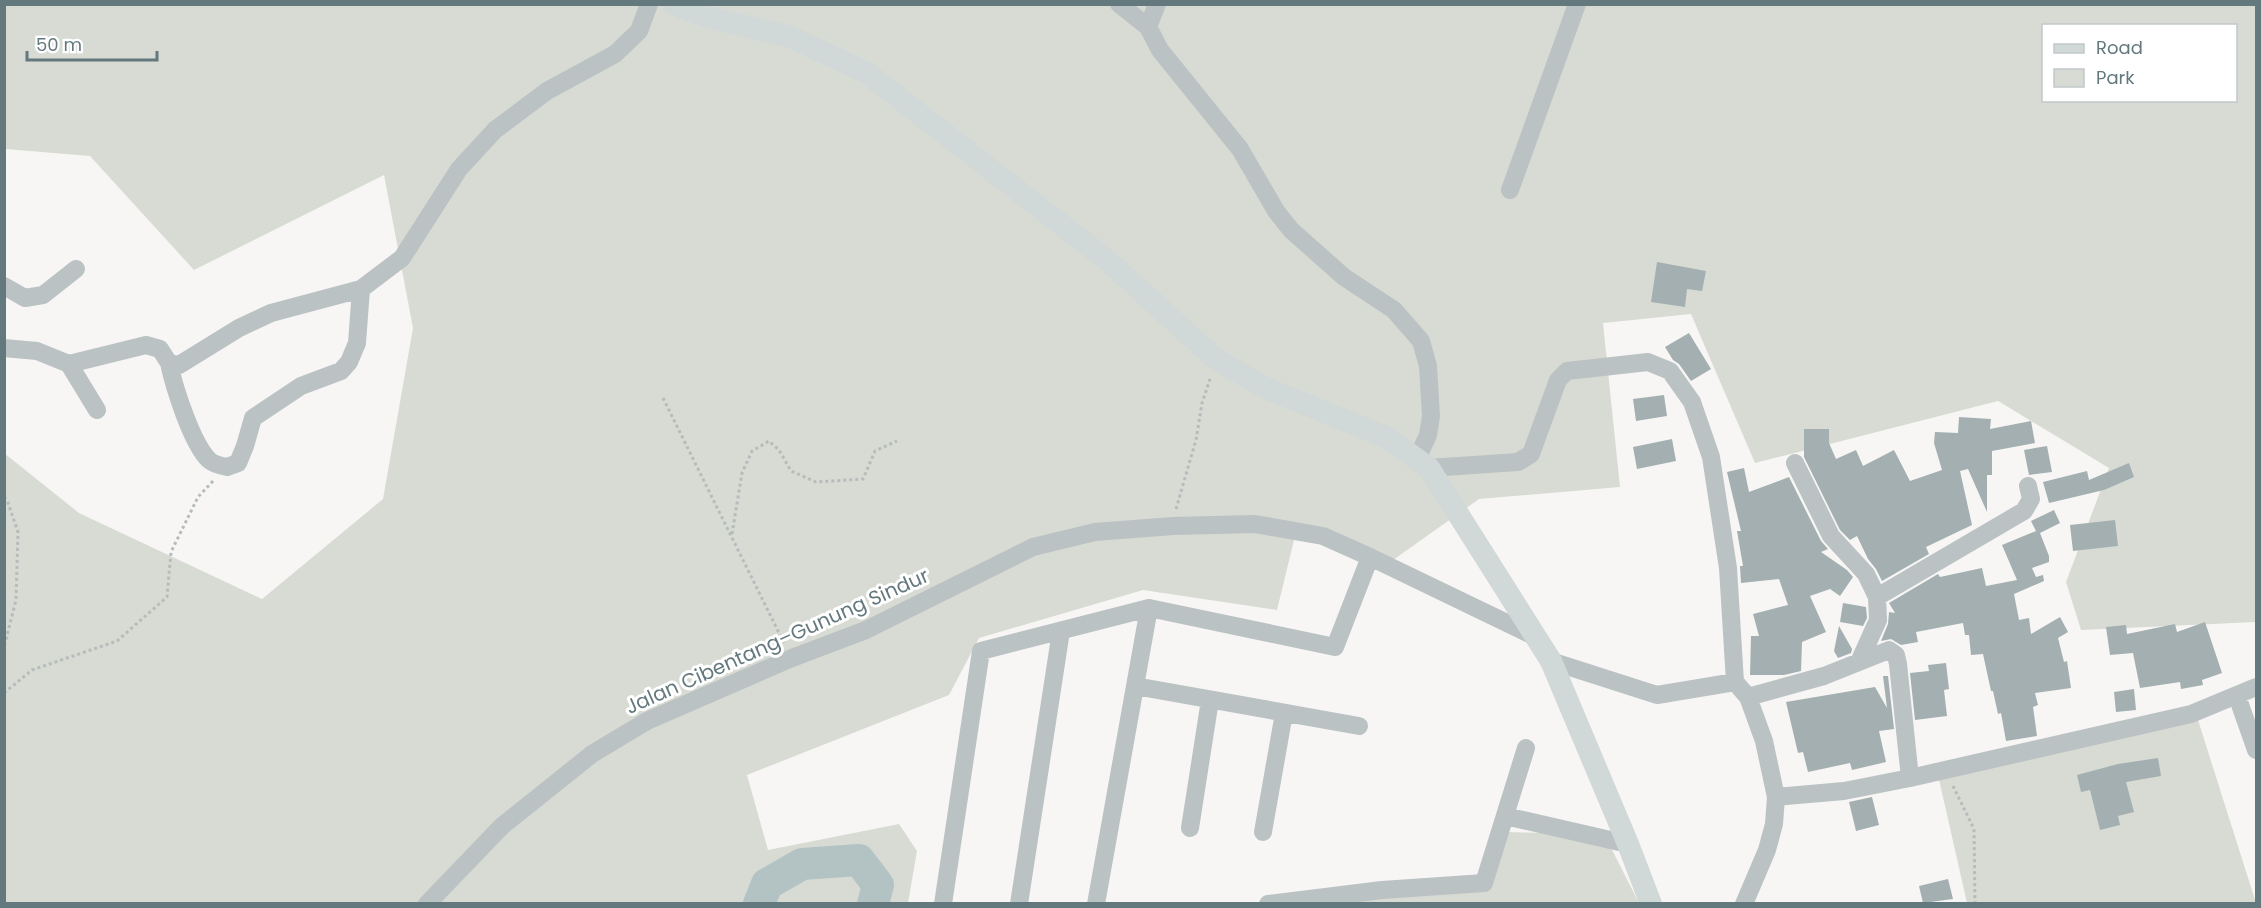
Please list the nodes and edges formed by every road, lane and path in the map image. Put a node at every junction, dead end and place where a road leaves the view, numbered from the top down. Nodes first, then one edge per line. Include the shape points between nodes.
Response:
1 (649, 4) edge
2 (673, 4) edge
3 (1119, 4) edge
4 (1157, 4) edge
5 (1578, 4) edge
6 (1148, 27) junction
7 (1510, 190) dead end
8 (76, 269) dead end
9 (4, 286) edge
10 (361, 289) junction
11 (4, 348) edge
12 (1217, 360) junction
13 (169, 363) junction
14 (69, 364) junction
15 (663, 398) dead end
16 (97, 410) dead end
17 (897, 441) dead end
18 (1423, 463) junction
19 (1795, 463) dead end
20 (227, 468) junction
21 (2028, 486) dead end
22 (4, 497) edge
23 (1173, 526) junction
24 (731, 536) junction
25 (1370, 557) junction
26 (1877, 597) junction
27 (1149, 608) junction
28 (1061, 631) junction
29 (1534, 636) junction
30 (4, 647) edge
31 (792, 658) junction
32 (1860, 660) junction
33 (1551, 661) junction
34 (1735, 682) junction
35 (1135, 686) junction
36 (2256, 687) edge
37 (4, 693) edge
38 (2237, 696) junction
39 (1748, 697) junction
40 (1210, 700) junction
41 (1284, 713) junction
42 (1359, 726) dead end
43 (1526, 748) dead end
44 (2256, 750) edge
45 (1941, 770) junction
46 (1910, 778) junction
47 (1776, 797) junction
48 (1505, 816) junction
49 (1190, 828) dead end
50 (1263, 832) dead end
51 (1628, 844) junction
52 (426, 903) edge
53 (943, 903) edge
54 (1019, 903) edge
55 (1096, 903) edge
56 (1268, 903) edge
57 (1651, 903) edge
58 (1744, 903) edge
59 (1975, 903) edge

1 - 10 street via 639,31 615,54 547,91 495,130 459,169 402,258
2 - 12 main road via 707,17 791,37 867,73 1107,261
3 - 6 street
4 - 6 street
5 - 7 street
6 - 18 street via 1160,50 1240,148 1291,230 1344,277 1394,310 1420,341 1428,366 1431,416
8 - 9 street via 43,295 25,298
10 - 13 street via 271,313 179,365
10 - 20 street via 357,343 350,362 341,371 301,386 253,418 238,463
11 - 14 street via 37,351
12 - 18 main road via 1270,390 1386,437
12 - 23 path via 1202,403
13 - 14 street via 160,349 146,345
13 - 20 street via 197,442 210,461
14 - 16 street
15 - 24 path
17 - 24 path via 875,451 863,479 816,482 791,471 769,441 752,451 742,473
18 - 29 main road
18 - 34 street via 1518,462 1531,454 1558,380 1567,371 1648,362 1671,371 1692,402 1711,457 1728,568
19 - 26 street via 1831,536 1866,574
20 - 37 path via 198,497 171,552 167,597 117,641 32,670
21 - 26 street via 2031,499 2024,511
22 - 30 path via 18,532 16,600
23 - 25 street, Jalan Cibentang–Gunung Sindur via 1255,524 1287,529 1323,536
23 - 31 street, Jalan Cibentang–Gunung Sindur via 1095,532 1033,547 866,630
24 - 31 path
25 - 27 street via 1335,646
25 - 29 street, Jalan Cibentang–Gunung Sindur
26 - 32 street via 1878,620
27 - 28 street
27 - 35 street
28 - 53 street via 981,651
28 - 54 street
29 - 33 main road
31 - 52 street, Jalan Cibentang–Gunung Sindur via 647,721 592,754 502,826
32 - 39 street via 1824,676
32 - 46 street via 1889,650 1896,655
33 - 34 street via 1657,695
33 - 51 main road
34 - 39 street
35 - 40 street
35 - 55 street
36 - 38 street
38 - 44 street
38 - 45 street via 2191,714
39 - 47 street via 1764,741
40 - 41 street
40 - 49 street
41 - 42 street
41 - 50 street
43 - 48 street
45 - 46 street
45 - 59 path via 1974,829
46 - 47 street via 1844,791
47 - 58 street via 1767,850
48 - 51 street
48 - 56 street via 1484,883
51 - 57 main road

